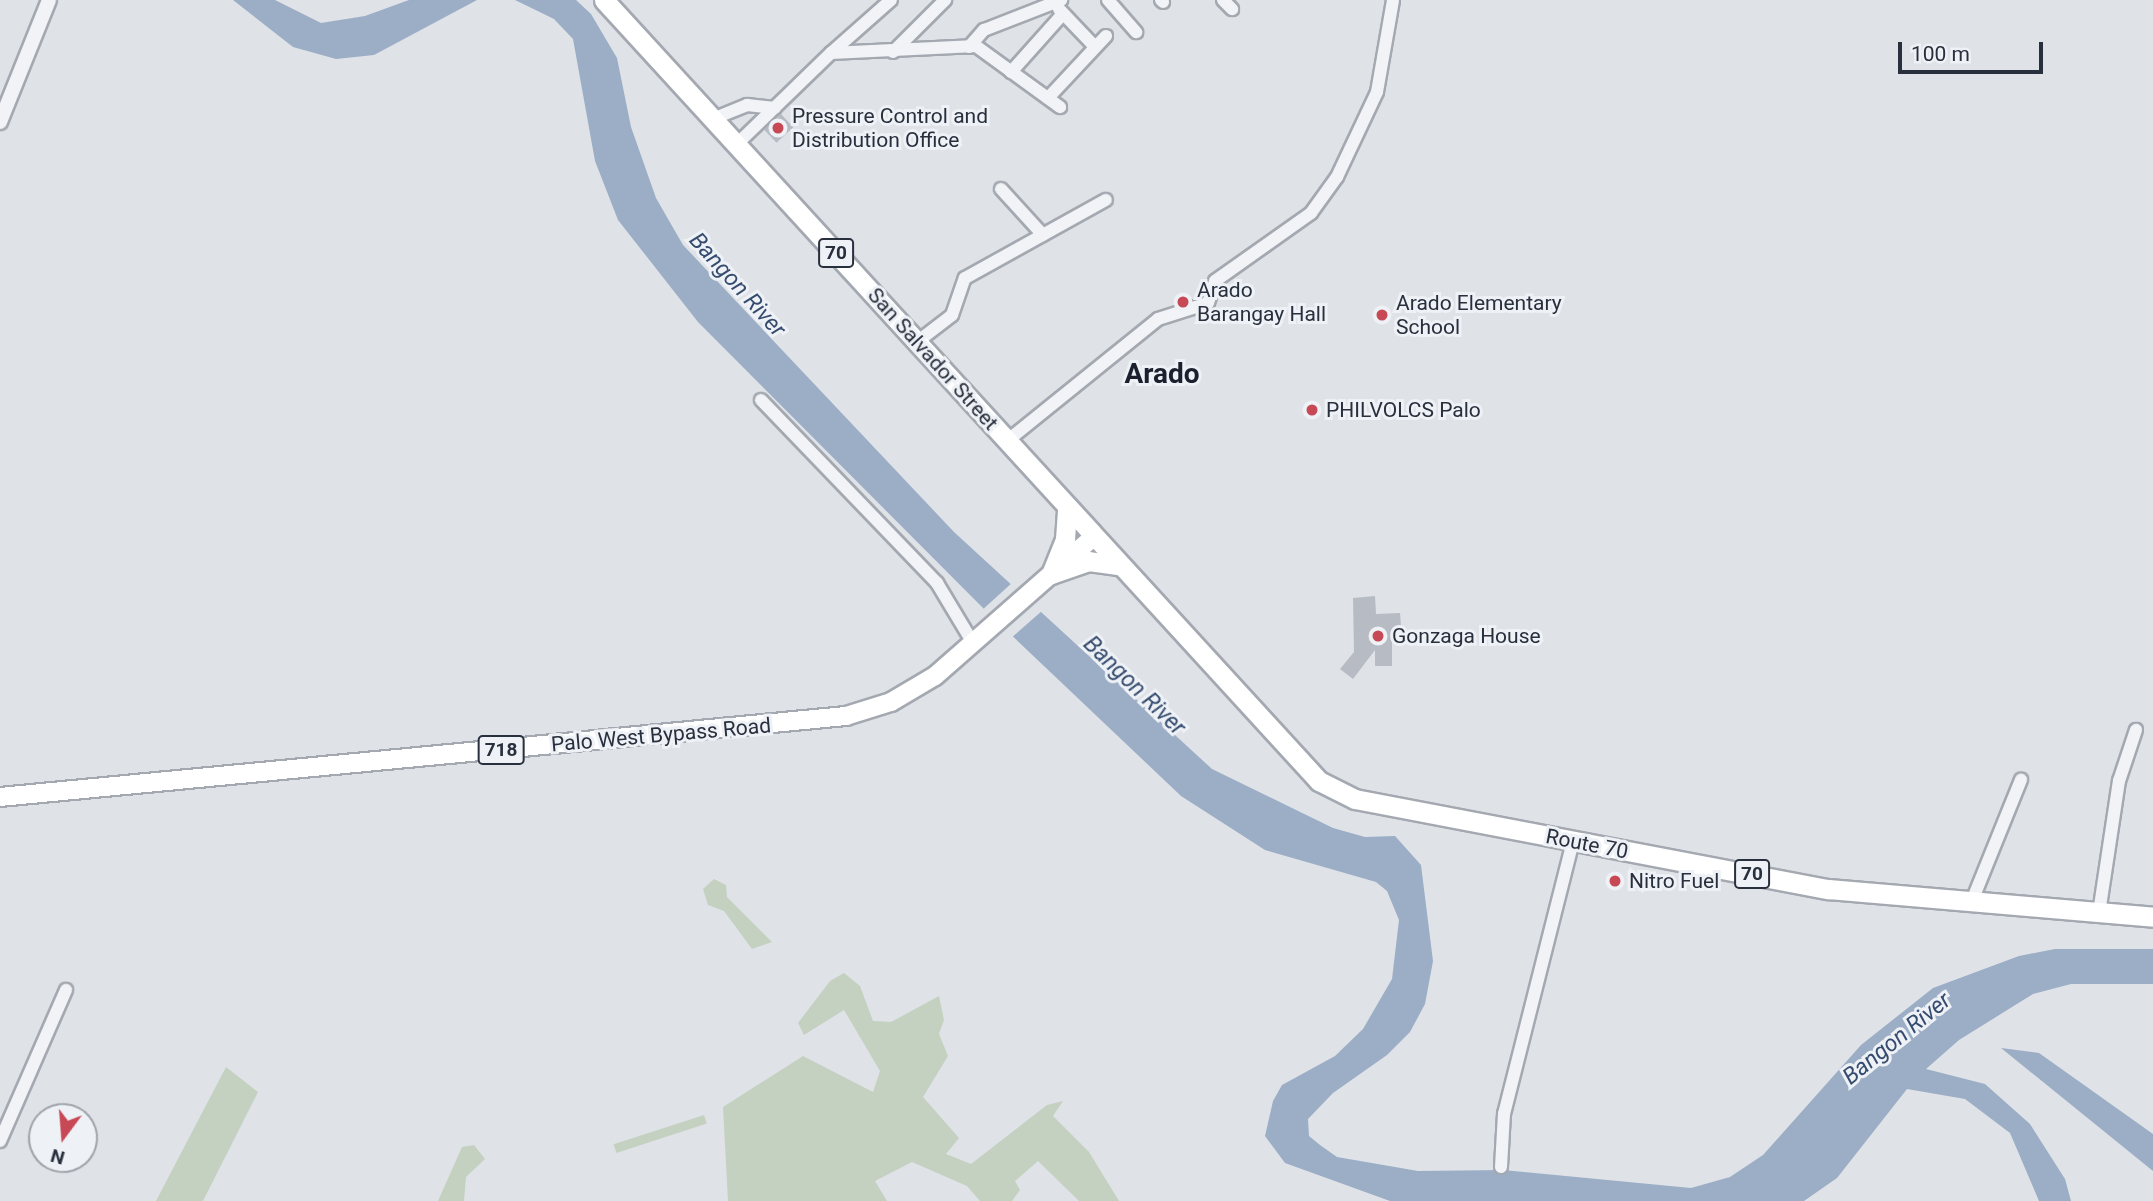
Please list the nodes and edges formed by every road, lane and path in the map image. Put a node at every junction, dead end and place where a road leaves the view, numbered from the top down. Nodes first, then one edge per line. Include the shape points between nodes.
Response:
1 (49, 0) edge
2 (891, 0) edge
3 (945, 0) edge
4 (1108, 0) edge
5 (1394, 0) edge
6 (609, 1) edge
7 (1058, 1) edge
8 (1062, 15) junction
9 (1136, 32) dead end
10 (1105, 36) dead end
11 (969, 47) junction
12 (1095, 47) junction
13 (893, 52) junction
14 (831, 53) junction
15 (1011, 72) junction
16 (1048, 98) junction
17 (1060, 107) dead end
18 (775, 108) junction
19 (715, 118) junction
20 (0, 122) edge
21 (737, 144) junction
22 (1001, 189) dead end
23 (1106, 200) dead end
24 (1043, 235) junction
25 (917, 342) junction
26 (761, 400) dead end
27 (1007, 441) junction
28 (1067, 507) junction
29 (1093, 537) junction
30 (1118, 565) junction
31 (1045, 580) junction
32 (976, 640) junction
33 (2136, 730) dead end
34 (2021, 780) dead end
35 (0, 797) edge
36 (1573, 841) junction
37 (1972, 901) junction
38 (2099, 913) junction
39 (2153, 917) edge
40 (66, 990) dead end
41 (0, 1141) edge
42 (1501, 1167) dead end

1 - 20 street
2 - 14 street
3 - 13 street
4 - 9 street
5 - 27 street via 1377,92 1348,158 1311,213 1215,281 1208,303 1158,319
6 - 19 highway, San Salvador Street / 70
7 - 8 street
7 - 11 street via 984,30
8 - 12 street
8 - 15 street
10 - 12 street
11 - 13 street
11 - 15 street
12 - 16 street
13 - 14 street
14 - 18 street
15 - 16 street
16 - 17 street
18 - 19 street via 747,105
18 - 21 street
19 - 21 highway, San Salvador Street / 70
21 - 25 highway, San Salvador Street / 70
22 - 24 street
23 - 24 street
24 - 25 street via 965,278 951,315
25 - 27 highway, San Salvador Street / 70
26 - 32 street via 937,583
27 - 28 highway, San Salvador Street / 70
28 - 29 highway, San Salvador Street / 70
28 - 31 highway via 1065,539
29 - 30 highway, San Salvador Street / 70
29 - 31 main road, Palo West Bypass Road / 718
30 - 31 highway via 1088,561
30 - 36 highway, Route 70 / 70 via 1319,781 1355,799
31 - 32 main road, Palo West Bypass Road / 718
32 - 35 main road, Palo West Bypass Road / 718 via 935,676 891,702 846,716
33 - 38 street via 2119,781
34 - 37 street
36 - 37 highway, Route 70 / 70 via 1829,889
36 - 42 street via 1504,1114
37 - 38 highway, Route 70 / 70
38 - 39 highway, Route 70 / 70
40 - 41 street

